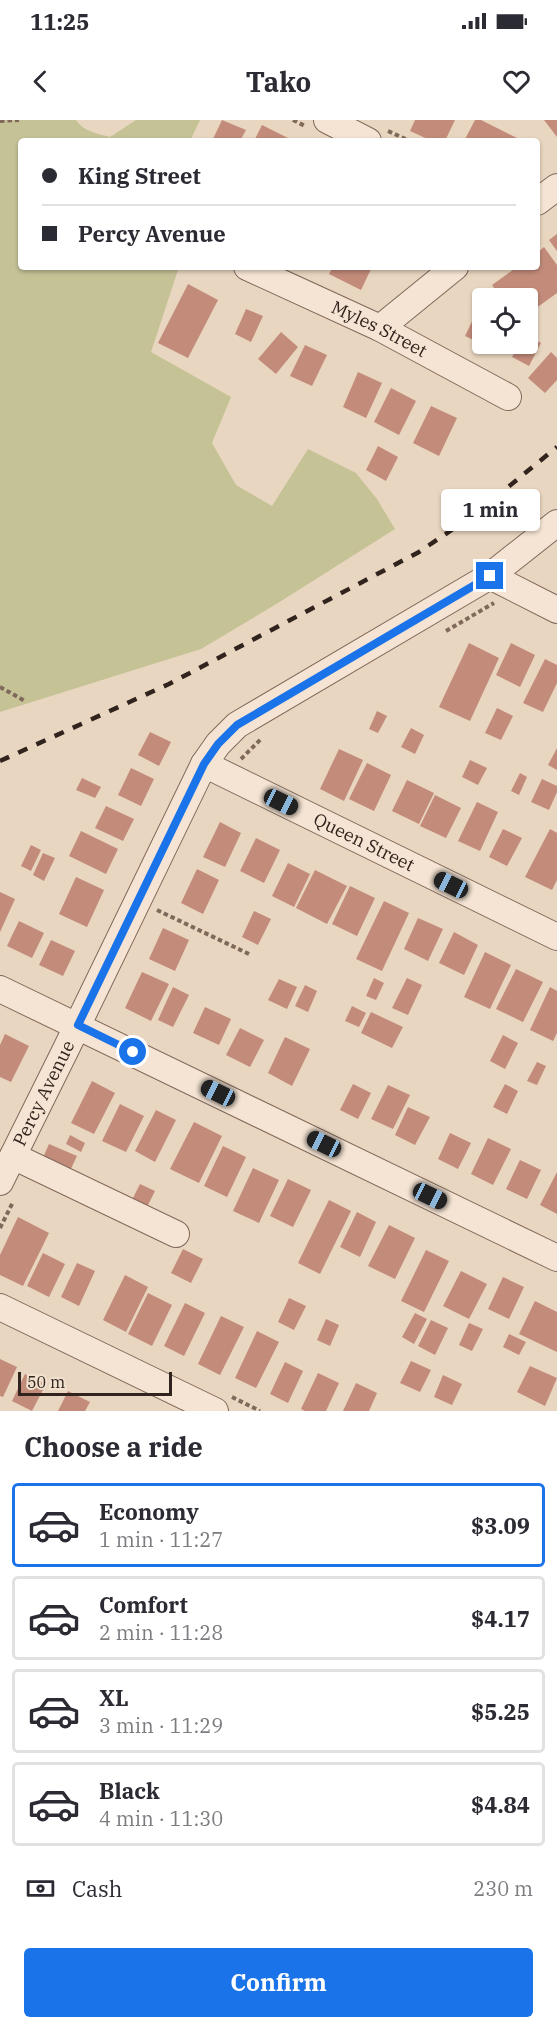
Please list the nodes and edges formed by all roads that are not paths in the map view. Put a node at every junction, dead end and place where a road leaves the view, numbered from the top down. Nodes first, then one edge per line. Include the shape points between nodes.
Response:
1 (327, 120) edge
2 (362, 138) edge
3 (557, 187) edge
4 (540, 200) edge
5 (254, 270) edge
6 (452, 270) edge
7 (380, 328) junction
8 (508, 396) dead end
9 (557, 523) edge
10 (501, 582) junction
11 (557, 610) edge
12 (204, 764) junction
13 (557, 937) edge
14 (0, 988) edge
15 (78, 1025) junction
16 (13, 1156) junction
17 (7, 1190) edge
18 (176, 1234) dead end
19 (557, 1258) edge
20 (0, 1307) edge
21 (215, 1411) edge

1 - 2 street
3 - 4 street
5 - 7 street, Myles Street
6 - 7 street
7 - 8 street, Myles Street
9 - 10 street, Percy Avenue
10 - 11 street
10 - 12 street, Percy Avenue via 237,725
12 - 13 street, Queen Street
12 - 15 street, Percy Avenue via 152,908
14 - 15 street
15 - 16 street, Percy Avenue
15 - 19 street
16 - 17 street, Percy Avenue
16 - 18 street
20 - 21 street

